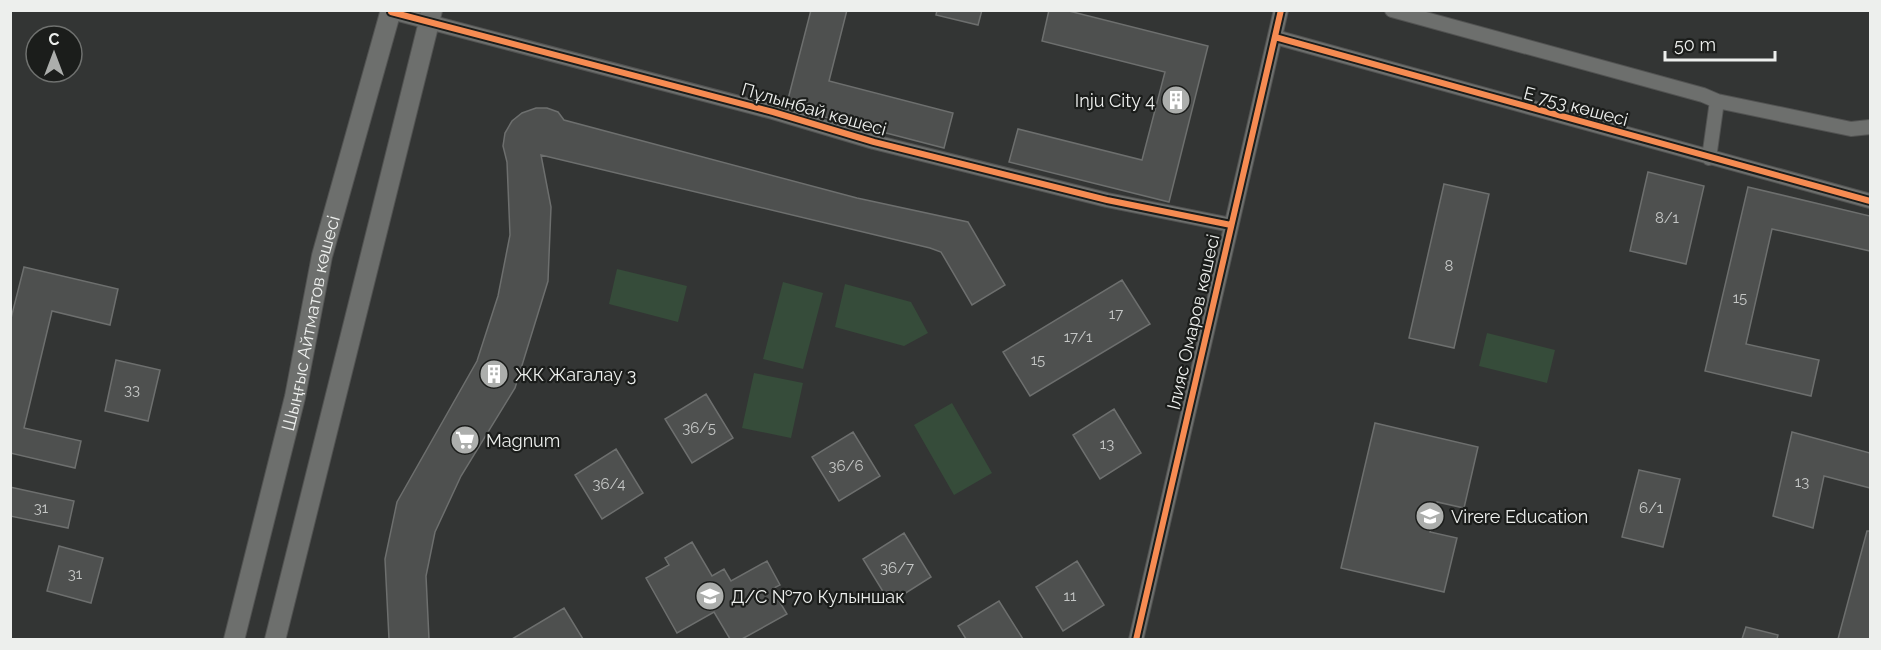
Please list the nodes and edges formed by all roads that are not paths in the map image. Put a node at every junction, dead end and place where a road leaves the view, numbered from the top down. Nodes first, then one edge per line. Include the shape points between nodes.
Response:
1 (1281, 10) edge
2 (1392, 10) edge
3 (391, 11) edge
4 (431, 16) edge
5 (1275, 37) junction
6 (1717, 101) junction
7 (1870, 127) edge
8 (1709, 158) junction
9 (1870, 201) edge
10 (1231, 225) junction
11 (234, 639) edge
12 (275, 639) edge
13 (1136, 639) edge

1 - 5 street, Ілияс Омаров көшесі
2 - 6 street via 1683,87
3 - 4 street, Пұлынбай көшесі
3 - 11 main road, Шыңғыс Айтматов көшесі via 322,256 295,397
4 - 10 street, Пұлынбай көшесі via 874,142 1107,200
4 - 12 main road
5 - 8 street, Е 753 көшесі
5 - 10 street, Ілияс Омаров көшесі
6 - 7 street via 1851,129
6 - 8 street
8 - 9 street, Е 753 көшесі
10 - 13 street, Ілияс Омаров көшесі

